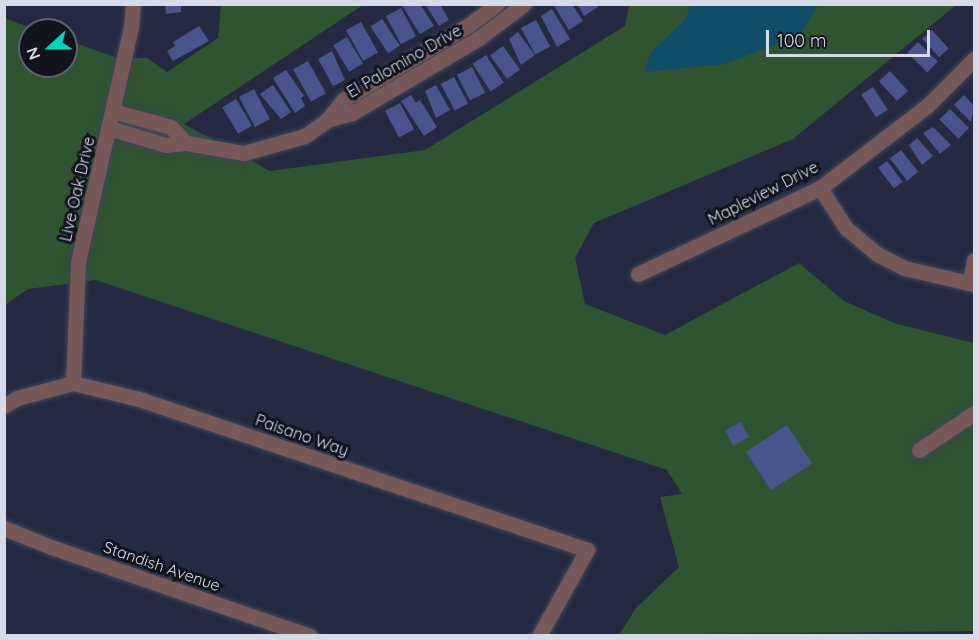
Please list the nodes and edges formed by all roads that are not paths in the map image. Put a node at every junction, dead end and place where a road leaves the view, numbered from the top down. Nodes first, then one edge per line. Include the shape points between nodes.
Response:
1 (133, 4) edge
2 (497, 4) edge
3 (524, 4) edge
4 (975, 59) edge
5 (112, 111) junction
6 (327, 120) junction
7 (161, 124) junction
8 (109, 128) junction
9 (156, 142) junction
10 (186, 143) junction
11 (819, 188) junction
12 (975, 260) edge
13 (638, 274) dead end
14 (973, 283) edge
15 (73, 383) junction
16 (4, 406) edge
17 (975, 413) edge
18 (919, 450) dead end
19 (4, 528) edge
20 (310, 636) edge
21 (539, 636) edge

1 - 5 street, Live Oak Drive
2 - 6 street, El Palomino Drive via 469,25 343,100
3 - 6 street, El Palomino Drive via 479,38 352,112
4 - 11 street, Mapleview Drive via 928,105
5 - 7 street, El Palomino Drive
5 - 8 street, Live Oak Drive
6 - 10 street, El Palomino Drive via 279,146 244,153
7 - 9 street
7 - 10 street, El Palomino Drive via 171,127
8 - 9 street, El Palomino Drive
8 - 15 street, Live Oak Drive via 78,262
9 - 10 street, El Palomino Drive
11 - 13 street, Mapleview Drive
11 - 14 street via 846,228 878,254 904,268
12 - 14 street
15 - 16 street, Paisano Way via 17,398
15 - 21 street, Paisano Way via 139,399 587,550
17 - 18 street
19 - 20 street, Standish Avenue via 51,548

